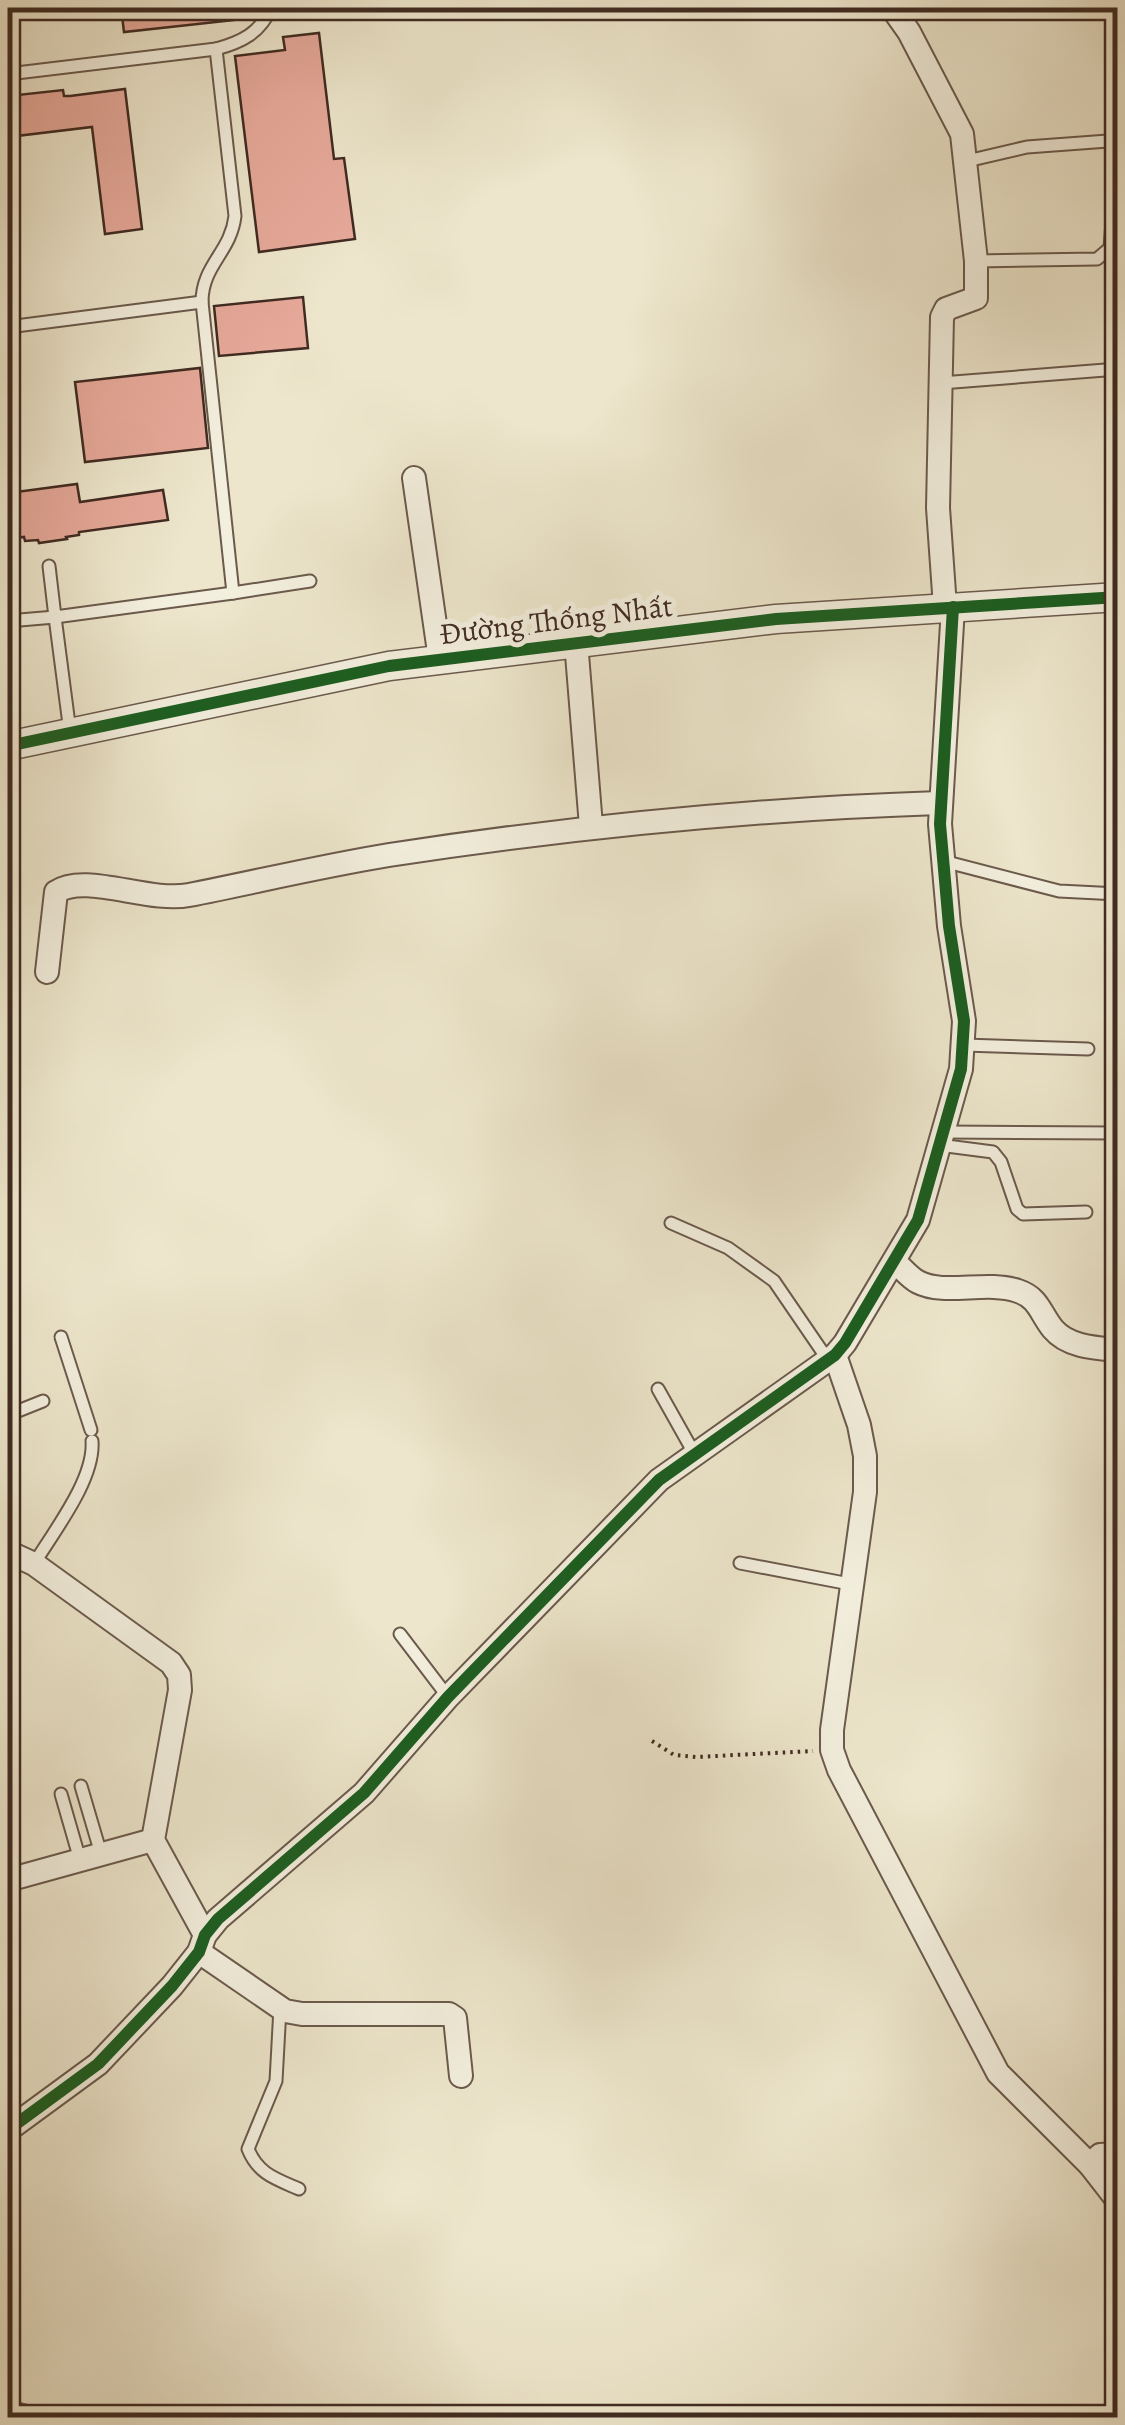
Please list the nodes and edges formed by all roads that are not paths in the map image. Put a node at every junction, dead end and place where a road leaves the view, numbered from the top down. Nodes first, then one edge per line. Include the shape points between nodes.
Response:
1 (271, 8) edge
2 (892, 8) edge
3 (216, 49) junction
4 (8, 74) edge
5 (1108, 141) dead end
6 (967, 161) junction
7 (1112, 208) dead end
8 (976, 260) junction
9 (202, 302) junction
10 (8, 327) edge
11 (1118, 369) edge
12 (941, 383) junction
13 (414, 478) dead end
14 (49, 566) dead end
15 (310, 581) dead end
16 (233, 593) junction
17 (1118, 597) edge
18 (949, 607) junction
19 (56, 616) junction
20 (8, 621) edge
21 (576, 642) junction
22 (440, 660) junction
23 (70, 732) junction
24 (8, 746) edge
25 (939, 803) junction
26 (592, 826) junction
27 (943, 861) junction
28 (1118, 894) edge
29 (47, 972) dead end
30 (964, 1045) junction
31 (1088, 1049) dead end
32 (1118, 1133) edge
33 (942, 1138) junction
34 (1086, 1212) dead end
35 (671, 1223) dead end
36 (895, 1262) junction
37 (61, 1337) dead end
38 (1118, 1350) edge
39 (831, 1357) junction
40 (658, 1388) dead end
41 (43, 1401) dead end
42 (8, 1415) edge
43 (694, 1453) junction
44 (8, 1552) edge
45 (740, 1563) dead end
46 (34, 1564) junction
47 (854, 1585) junction
48 (400, 1634) dead end
49 (448, 1696) junction
50 (80, 1786) dead end
51 (62, 1794) dead end
52 (152, 1840) junction
53 (90, 1857) junction
54 (8, 1880) edge
55 (202, 1943) junction
56 (280, 2008) junction
57 (461, 2076) dead end
58 (8, 2130) edge
59 (1118, 2154) edge
60 (1090, 2165) junction
61 (299, 2189) dead end
62 (1118, 2201) edge
63 (8, 2412) edge
64 (30, 2418) edge

1 - 3 lane via 257,30
2 - 6 street via 952,110
3 - 4 lane
3 - 9 lane via 235,216 233,234 202,283
5 - 6 lane via 1027,146
6 - 8 street
7 - 8 lane via 1110,248 1097,258
8 - 12 street via 976,298 943,313
9 - 10 lane
9 - 16 lane
11 - 12 lane
12 - 18 street via 938,508
13 - 22 street
14 - 19 lane
15 - 16 lane
16 - 19 lane
17 - 18 street, Đường Thống Nhất
18 - 21 street, Đường Thống Nhất
18 - 25 street
19 - 20 lane
19 - 23 lane
21 - 22 street, Đường Thống Nhất
21 - 26 street
22 - 23 street, Đường Thống Nhất
23 - 24 street, Đường Thống Nhất
25 - 26 street
25 - 27 street
26 - 29 street via 385,856 180,897 65,886 56,892
27 - 28 lane via 1059,892
27 - 30 street
30 - 31 lane
30 - 33 street
32 - 33 lane
33 - 34 lane via 993,1152 1023,1214
33 - 36 street via 918,1220
35 - 39 lane via 728,1248 774,1281
36 - 38 street via 930,1286 992,1284 1030,1296 1062,1336 1085,1348
36 - 39 street
37 - 46 lane via 91,1435 90,1464
39 - 43 street
39 - 47 street via 865,1456
40 - 43 lane
41 - 42 lane
43 - 49 street via 659,1480
44 - 46 street
45 - 47 lane
46 - 52 street via 179,1675
47 - 60 street via 832,1730 839,1770 992,2064
48 - 49 lane
49 - 55 street via 364,1793 218,1919
50 - 53 lane
51 - 53 lane
52 - 53 street
52 - 55 street
53 - 54 street
55 - 56 street
55 - 58 street via 172,1986 98,2064
56 - 57 street via 302,2014 449,2014 455,2018
56 - 61 lane via 276,2081 248,2149 263,2173
59 - 60 street via 1100,2155
60 - 62 street
63 - 64 street

